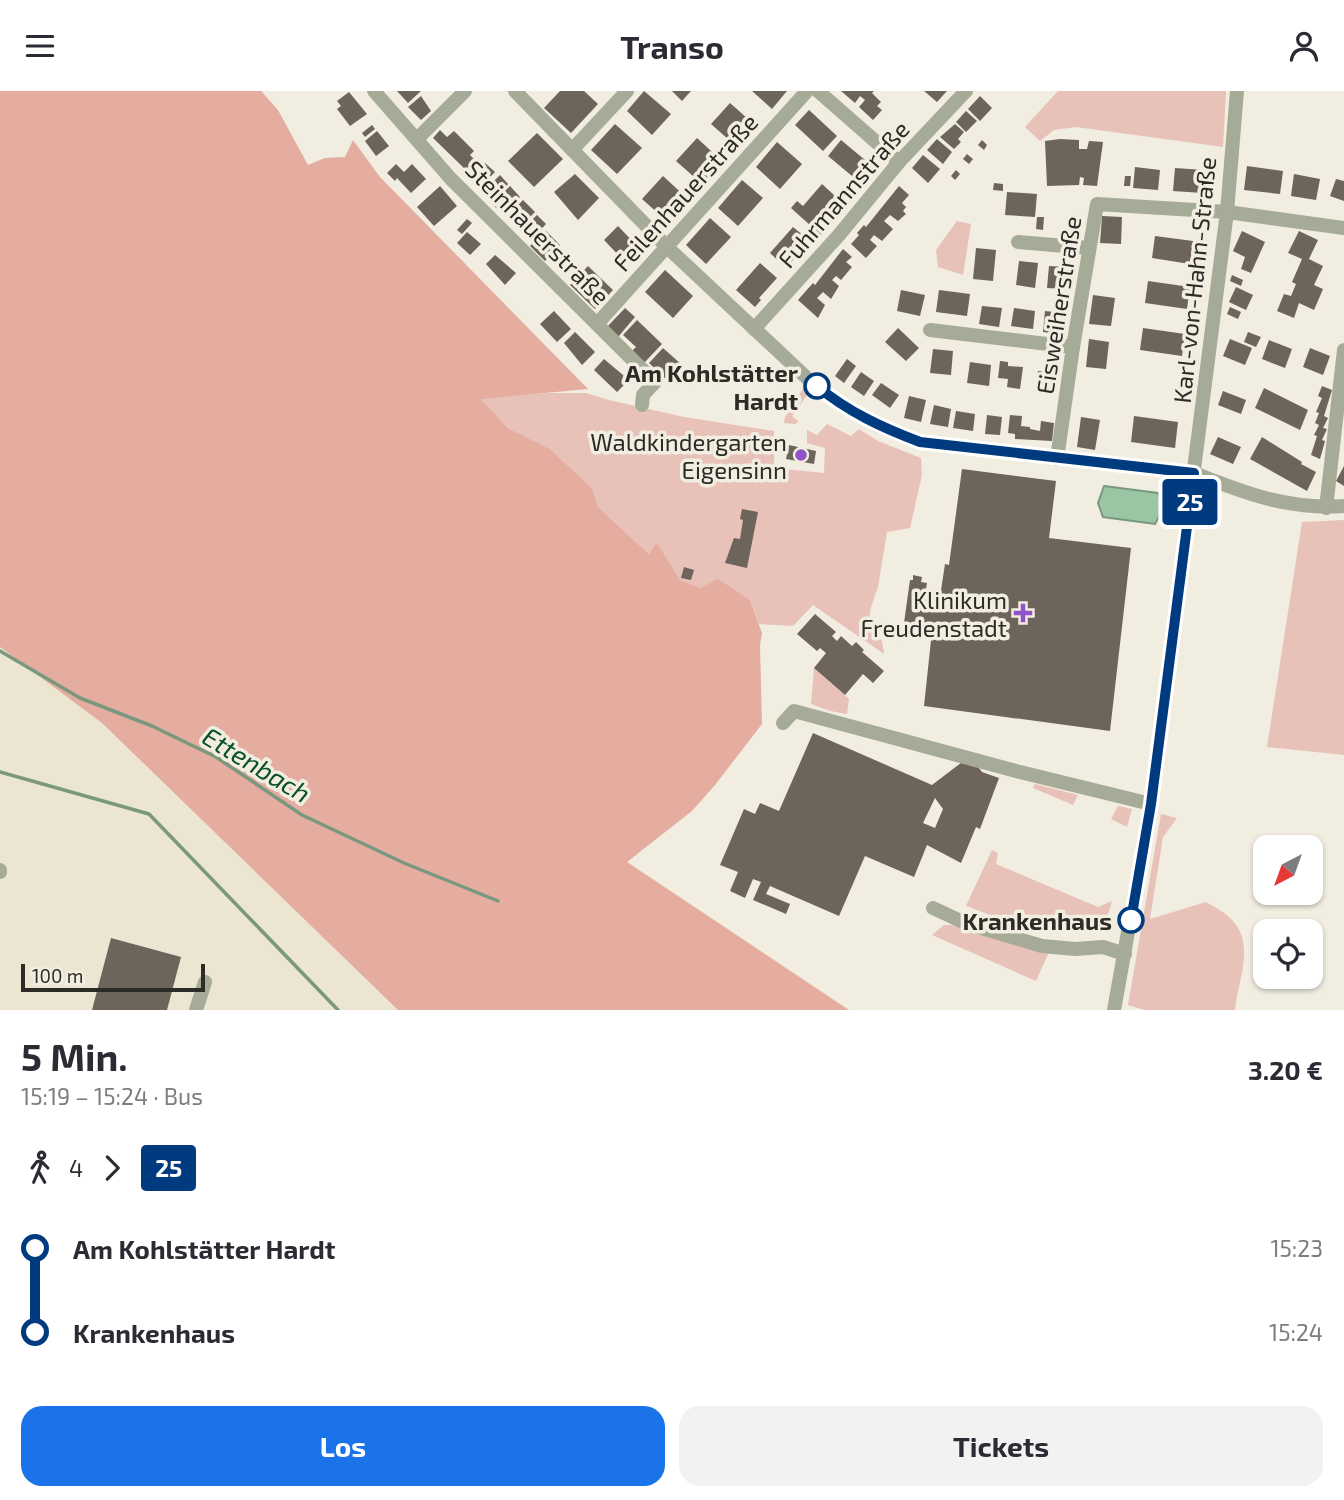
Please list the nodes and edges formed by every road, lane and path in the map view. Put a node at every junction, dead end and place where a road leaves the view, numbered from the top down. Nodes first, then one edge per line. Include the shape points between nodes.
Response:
1 (374, 91) edge
2 (465, 91) edge
3 (515, 91) edge
4 (627, 91) edge
5 (807, 91) edge
6 (818, 91) edge
7 (966, 91) edge
8 (1237, 91) edge
9 (416, 139) junction
10 (572, 150) junction
11 (899, 162) junction
12 (1227, 212) junction
13 (1344, 228) edge
14 (1018, 242) dead end
15 (667, 247) junction
16 (1090, 248) junction
17 (597, 324) junction
18 (754, 329) junction
19 (930, 330) dead end
20 (1073, 347) junction
21 (1344, 349) edge
22 (642, 405) dead end
23 (1057, 459) junction
24 (1194, 473) junction
25 (1344, 506) edge
26 (1326, 507) junction
27 (783, 723) dead end
28 (1151, 804) junction
29 (933, 908) dead end
30 (1125, 954) junction
31 (205, 982) dead end
32 (197, 1010) edge
33 (1114, 1010) edge

1 - 9 street, Steinhauerstraße
2 - 9 street
3 - 10 street
4 - 10 street
5 - 15 street, Feilenhauerstraße
6 - 11 street
7 - 11 street, Fuhrmannstraße
8 - 12 street, Karl-von-Hahn-Straße
9 - 17 street, Steinhauerstraße
10 - 15 street
11 - 18 street, Fuhrmannstraße
12 - 13 street
12 - 16 street, Eisweiherstraße via 1097,204
12 - 24 street, Karl-von-Hahn-Straße
14 - 16 street
15 - 17 street, Feilenhauerstraße
15 - 18 street
16 - 20 street, Eisweiherstraße
17 - 22 street, Steinhauerstraße via 655,382 643,395
18 - 23 street via 827,394 879,426 920,442
19 - 20 street
20 - 23 street, Eisweiherstraße
21 - 26 street
23 - 24 street
24 - 26 street via 1281,504
24 - 28 street, Karl-von-Hahn-Straße
25 - 26 street
27 - 28 street via 794,711
28 - 30 street, Karl-von-Hahn-Straße
29 - 30 street via 965,923 1042,946 1103,947
30 - 33 street, Karl-von-Hahn-Straße
31 - 32 street

